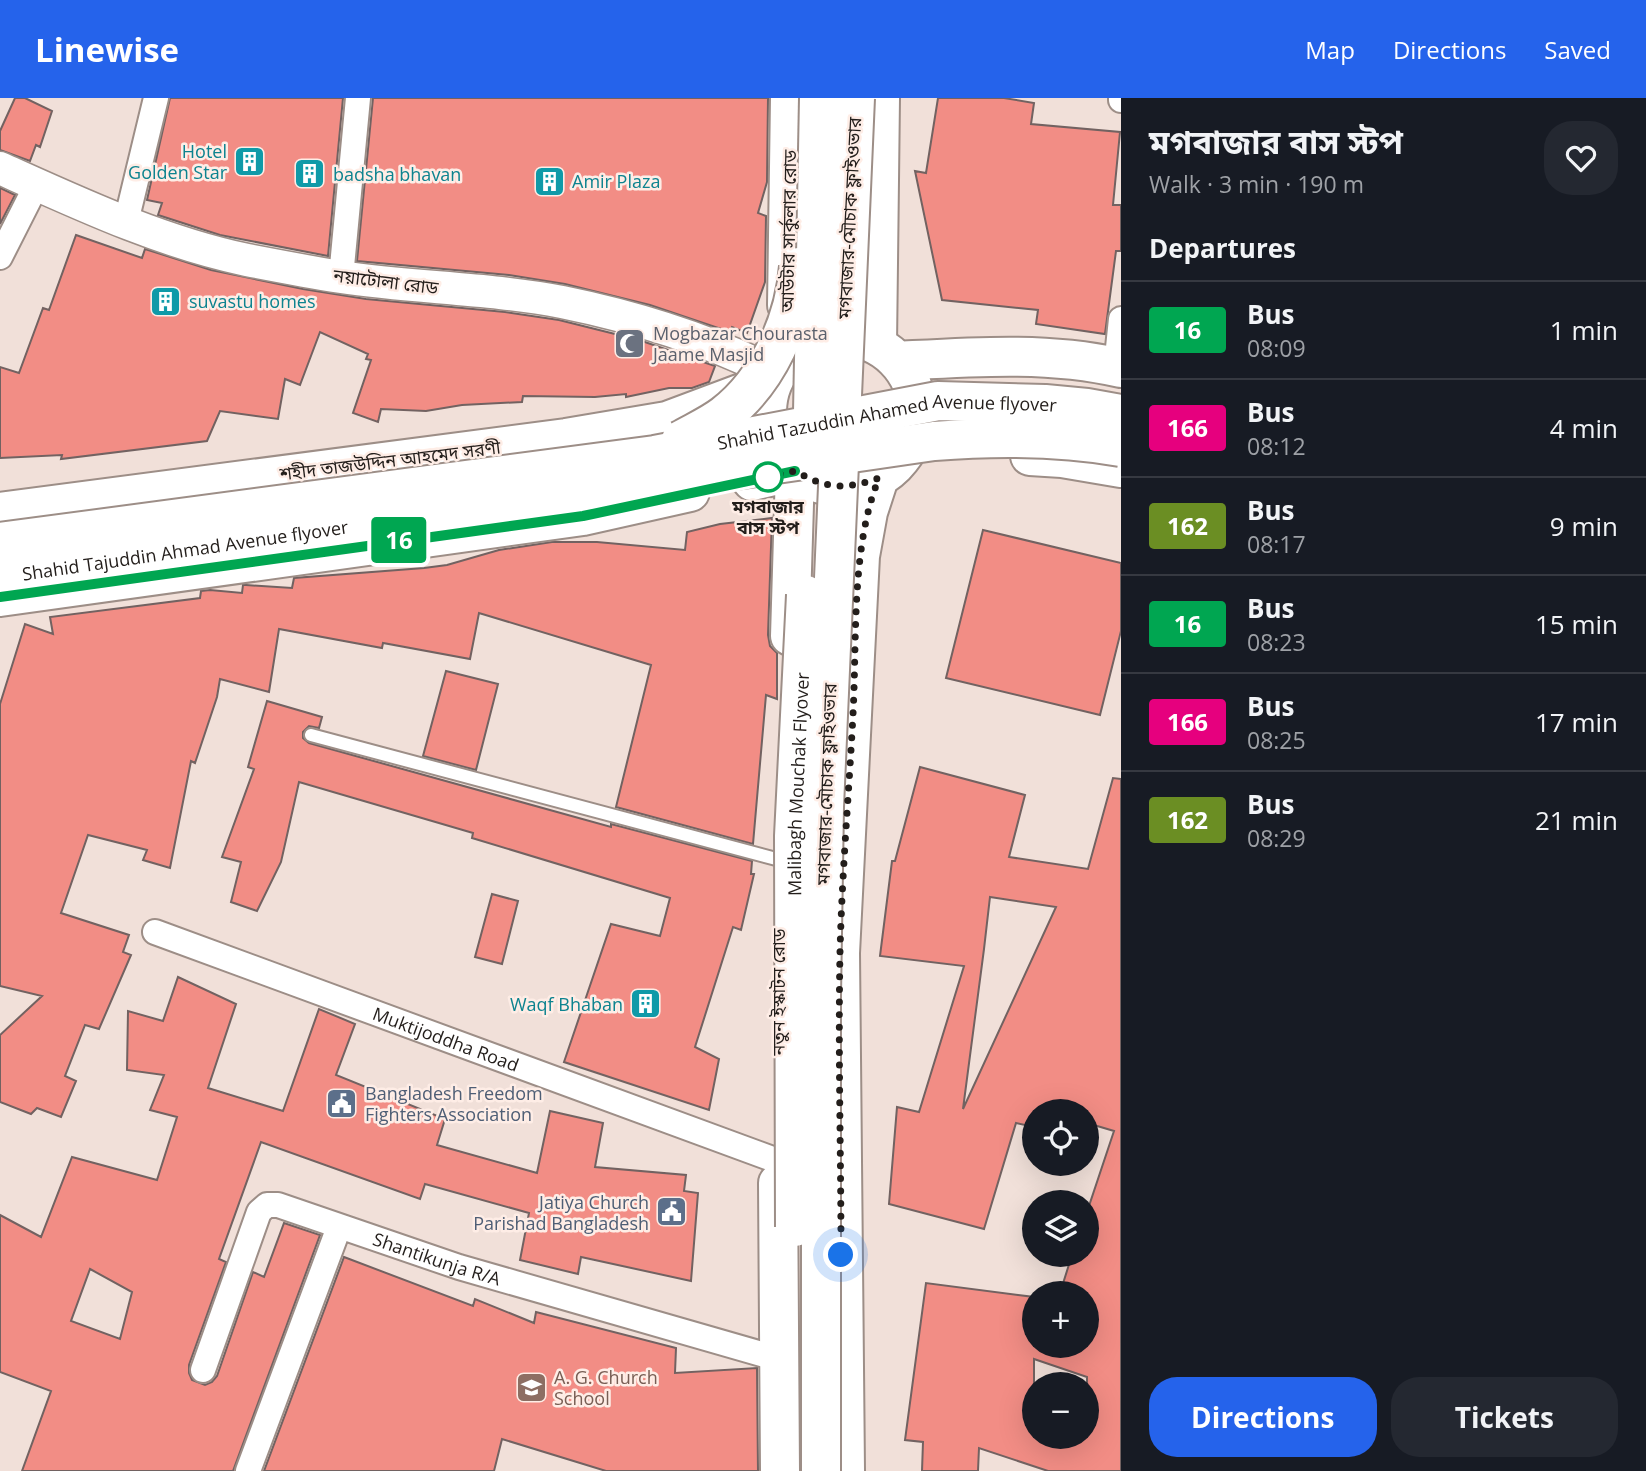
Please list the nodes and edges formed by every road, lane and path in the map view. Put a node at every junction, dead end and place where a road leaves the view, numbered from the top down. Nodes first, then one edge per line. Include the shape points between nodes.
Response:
1 (156, 98) edge
2 (358, 98) edge
3 (790, 98) edge
4 (801, 98) edge
5 (819, 98) edge
6 (855, 98) edge
7 (880, 98) edge
8 (0, 168) edge
9 (37, 184) junction
10 (126, 222) junction
11 (0, 257) edge
12 (341, 277) junction
13 (1121, 319) edge
14 (887, 353) junction
15 (1118, 367) edge
16 (779, 372) junction
17 (1121, 414) edge
18 (655, 455) junction
19 (1115, 460) edge
20 (888, 470) junction
21 (795, 471) junction
22 (738, 484) junction
23 (16, 510) edge
24 (793, 528) junction
25 (0, 542) edge
26 (0, 578) edge
27 (45, 591) junction
28 (0, 597) edge
29 (311, 735) dead end
30 (780, 860) junction
31 (155, 932) dead end
32 (778, 1160) junction
33 (338, 1227) junction
34 (779, 1359) junction
35 (842, 1364) junction
36 (204, 1370) dead end
37 (248, 1471) edge
38 (780, 1471) edge
39 (799, 1471) edge
40 (821, 1471) edge
41 (845, 1471) edge

1 - 10 street
2 - 12 street
3 - 16 main road, আউটার সার্কুলার রোড
4 - 18 main road, bridge via 799,276 778,344 759,379 740,400 722,416
5 - 39 main road, Malibagh Mouchak Flyover, bridge via 813,436 794,836
6 - 40 main road, মগবাজার-মৌচাক ফ্লাইওভার, bridge via 824,807
7 - 14 main road
8 - 9 street, নয়াটোলা রোড
9 - 10 street, নয়াটোলা রোড
9 - 11 street
10 - 12 street, নয়াটোলা রোড via 185,244
12 - 16 street, নয়াটোলা রোড via 562,302 701,340
13 - 15 street
14 - 15 main road via 1048,358
14 - 16 main road via 862,339 828,338 797,351
14 - 20 main road via 910,379 917,401 909,445
15 - 19 main road
16 - 21 main road via 768,399 768,419 781,457
16 - 23 main road, শহীদ তাজউদ্দিন আহমেদ সরণী via 667,421
17 - 18 main road, Shahid Tazuddin Ahamed Avenue flyover, bridge via 1045,404 938,401
18 - 25 main road, Shahid Tajuddin Ahmad Avenue flyover, bridge
19 - 20 main road via 971,454
19 - 26 main road, Shahid Tajuddin Ahmad Avenue flyover, bridge via 1081,440 1002,436 934,441
20 - 21 main road via 859,485 836,487
20 - 35 main road via 868,512 860,556 840,953
21 - 22 main road
21 - 24 main road, নতুন ইস্কাটন রোড
22 - 24 main road via 768,495 789,510
22 - 27 main road via 583,516
23 - 27 main road
24 - 30 main road, নতুন ইস্কাটন রোড
27 - 28 main road
29 - 30 lane
30 - 32 main road, নতুন ইস্কাটন রোড
31 - 32 street, Muktijoddha Road
32 - 34 main road, নতুন ইস্কাটন রোড
33 - 34 street, Shantikunja R/A via 459,1267
33 - 36 street, Shantikunja R/A via 278,1205 267,1205 259,1212
33 - 37 street
34 - 35 main road
34 - 38 main road, নতুন ইস্কাটন রোড
35 - 41 main road

